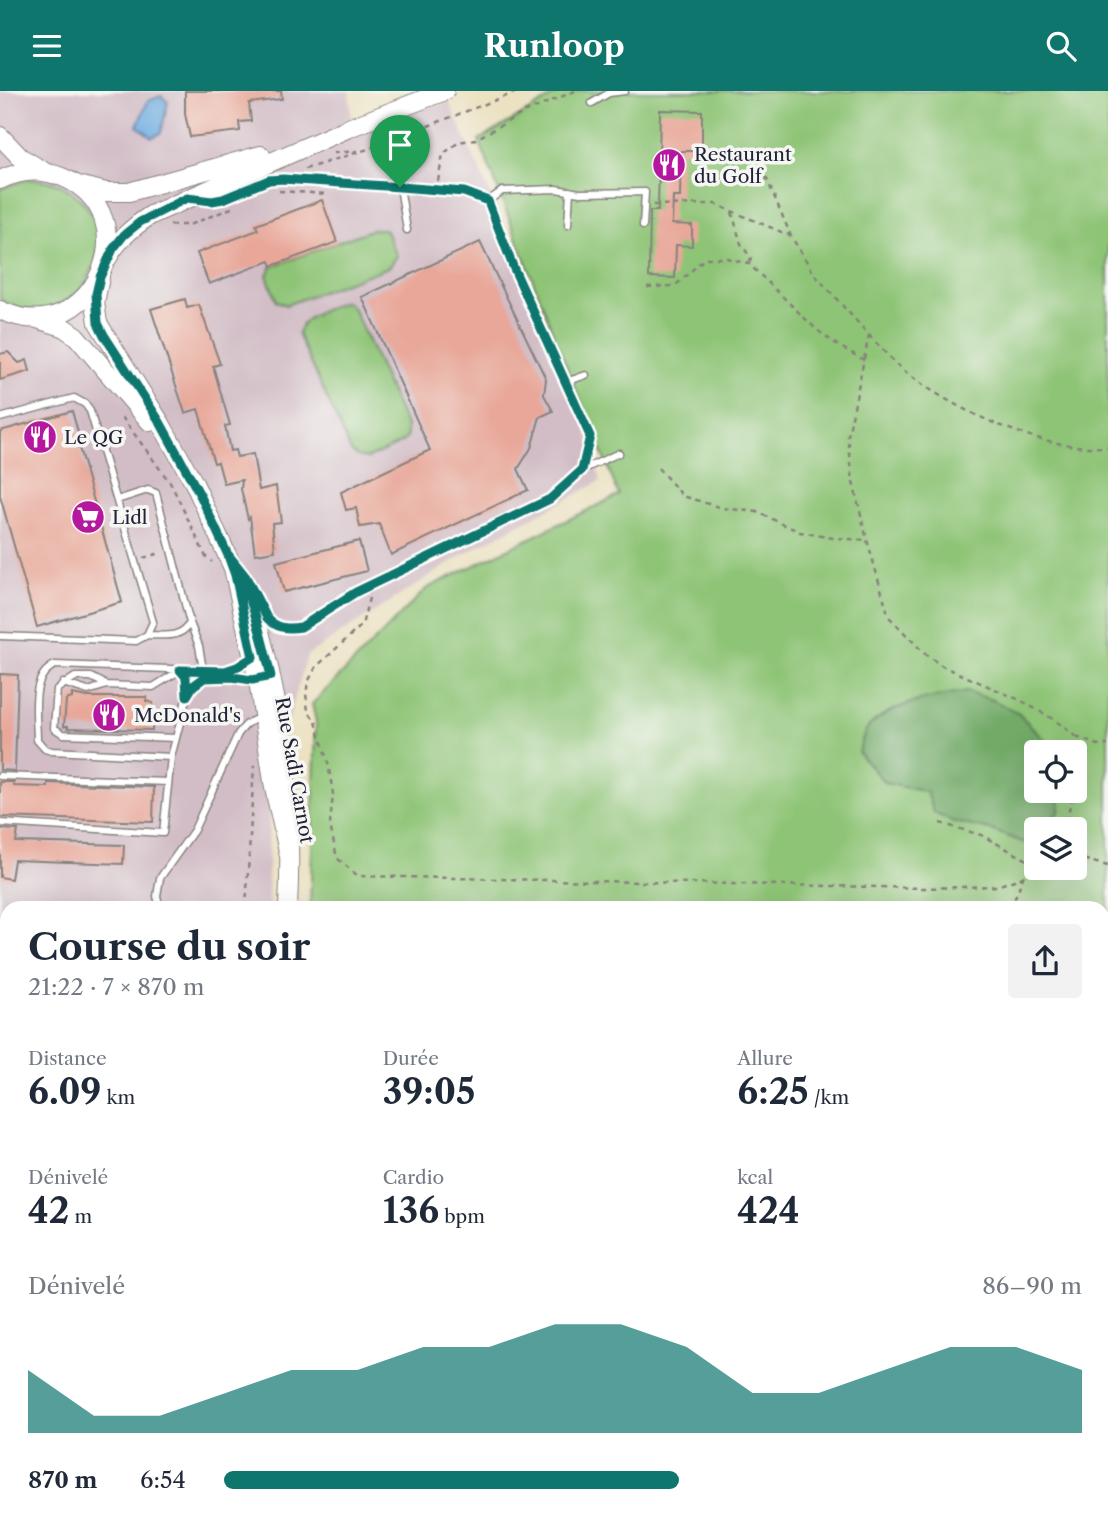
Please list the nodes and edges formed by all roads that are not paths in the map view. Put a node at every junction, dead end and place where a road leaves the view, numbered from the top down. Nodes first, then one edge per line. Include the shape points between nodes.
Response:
1 (445, 91) edge
2 (625, 91) edge
3 (592, 103) dead end
4 (351, 127) junction
5 (0, 136) edge
6 (45, 172) junction
7 (0, 180) edge
8 (75, 184) junction
9 (400, 187) junction
10 (570, 191) junction
11 (187, 198) junction
12 (488, 201) junction
13 (568, 225) dead end
14 (643, 226) dead end
15 (407, 230) dead end
16 (103, 270) junction
17 (0, 310) edge
18 (33, 318) junction
19 (586, 375) dead end
20 (566, 382) junction
21 (0, 418) edge
22 (619, 453) dead end
23 (179, 458) junction
24 (582, 470) junction
25 (117, 500) junction
26 (230, 560) junction
27 (190, 623) junction
28 (0, 635) edge
29 (147, 635) junction
30 (259, 655) junction
31 (180, 670) junction
32 (203, 670) junction
33 (264, 678) junction
34 (63, 683) junction
35 (107, 685) junction
36 (187, 696) junction
37 (265, 719) junction
38 (176, 739) junction
39 (171, 757) junction
40 (0, 776) edge
41 (168, 782) junction
42 (0, 823) edge
43 (289, 856) junction
44 (158, 901) edge
45 (288, 901) edge

1 - 4 main road
2 - 3 lane via 608,93
4 - 8 main road via 129,192
4 - 11 main road
5 - 6 main road via 20,157
6 - 7 main road via 21,172
6 - 8 main road
8 - 16 main road, Rue Sadi Carnot via 93,201 104,222
9 - 11 lane via 283,179 223,199
9 - 12 lane via 464,192
9 - 15 lane
10 - 12 lane via 502,191
10 - 13 lane
10 - 14 lane via 645,192
11 - 16 main road via 132,228 118,241
12 - 20 lane
16 - 18 main road via 92,290 75,306
16 - 23 main road, Rue Sadi Carnot via 95,303 98,323
17 - 18 main road, Rue Sadi Carnot
18 - 23 main road, Rue Sadi Carnot via 76,336
19 - 20 lane
20 - 24 lane via 590,436
21 - 25 lane via 80,400 90,411
22 - 24 lane
23 - 26 main road, Rue Sadi Carnot
24 - 26 lane via 550,499 371,584 301,627 279,627 267,618 246,577
25 - 27 lane via 148,490 156,493
25 - 29 lane via 152,616
26 - 30 main road, Rue Sadi Carnot
27 - 29 lane via 178,635
27 - 32 lane
28 - 29 lane via 128,642
30 - 32 lane via 232,669
30 - 33 main road, Rue Sadi Carnot
31 - 32 lane
31 - 35 lane via 153,687
31 - 36 lane via 186,677
31 - 39 lane via 55,665 38,683 37,740 45,749
33 - 36 lane via 204,678
33 - 37 main road, Rue Sadi Carnot
33 - 43 main road, Rue Sadi Carnot via 284,753
34 - 35 lane via 88,691
34 - 35 lane via 91,677
34 - 38 lane via 56,693 54,728 59,733
36 - 38 lane
37 - 43 main road, Rue Sadi Carnot
37 - 44 lane via 256,718 238,734 194,830 160,879
38 - 39 lane
39 - 41 lane
40 - 41 lane
41 - 42 lane via 163,833
43 - 45 main road, Rue Sadi Carnot

